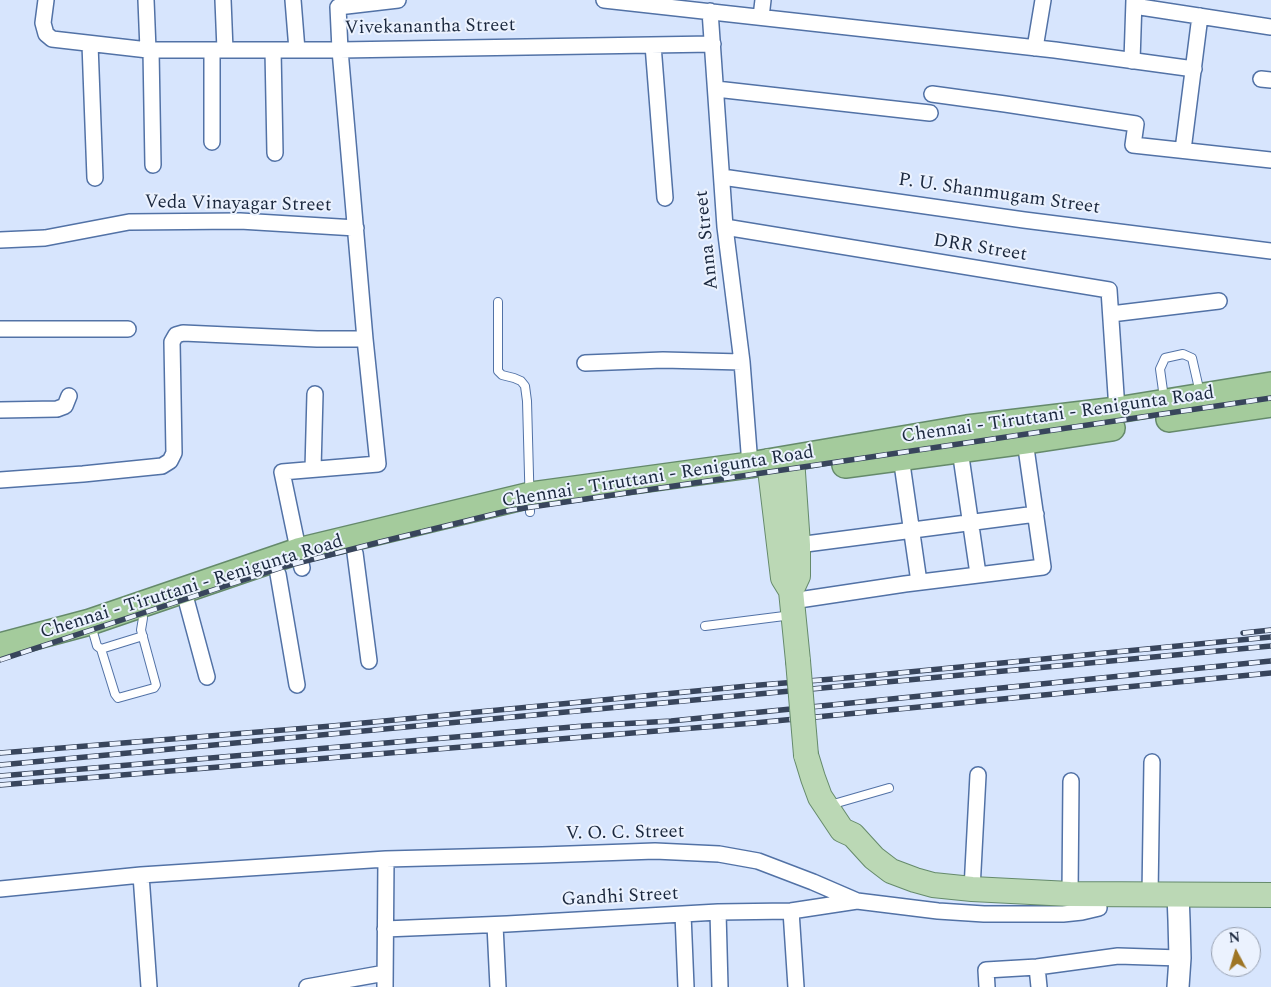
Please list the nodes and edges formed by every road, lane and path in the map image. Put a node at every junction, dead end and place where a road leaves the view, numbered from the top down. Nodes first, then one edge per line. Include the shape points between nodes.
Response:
1 (46, 0) edge
2 (146, 0) edge
3 (223, 0) edge
4 (293, 0) edge
5 (398, 0) edge
6 (604, 0) edge
7 (763, 0) edge
8 (1043, 0) edge
9 (645, 2) edge
10 (1134, 3) edge
11 (710, 11) junction
12 (761, 16) junction
13 (1200, 16) junction
14 (1271, 27) edge
15 (90, 44) junction
16 (713, 44) junction
17 (654, 45) junction
18 (1035, 48) junction
19 (150, 50) junction
20 (218, 50) junction
21 (273, 50) junction
22 (296, 50) junction
23 (340, 50) junction
24 (1132, 61) junction
25 (1194, 70) junction
26 (716, 89) junction
27 (932, 94) dead end
28 (930, 113) dead end
29 (212, 142) dead end
30 (1183, 150) junction
31 (275, 153) dead end
32 (1271, 160) edge
33 (153, 165) dead end
34 (722, 177) junction
35 (95, 178) dead end
36 (665, 198) dead end
37 (725, 227) junction
38 (356, 228) junction
39 (0, 240) edge
40 (1271, 251) edge
41 (1219, 301) dead end
42 (498, 302) dead end
43 (1111, 314) junction
44 (0, 328) edge
45 (128, 329) dead end
46 (365, 339) junction
47 (742, 362) junction
48 (585, 363) dead end
49 (1271, 385) edge
50 (315, 394) dead end
51 (69, 396) dead end
52 (1164, 403) junction
53 (1271, 404) edge
54 (1202, 405) junction
55 (0, 410) edge
56 (1117, 410) junction
57 (1025, 441) junction
58 (914, 449) junction
59 (960, 450) junction
60 (775, 467) junction
61 (313, 469) junction
62 (0, 480) edge
63 (530, 504) junction
64 (1036, 514) junction
65 (971, 523) junction
66 (911, 530) junction
67 (798, 545) junction
68 (356, 553) junction
69 (300, 559) junction
70 (278, 574) junction
71 (978, 574) junction
72 (919, 582) junction
73 (793, 602) junction
74 (187, 604) junction
75 (705, 626) dead end
76 (143, 627) junction
77 (95, 635) junction
78 (0, 650) edge
79 (369, 661) dead end
80 (207, 677) dead end
81 (296, 685) dead end
82 (1152, 762) dead end
83 (978, 775) dead end
84 (1072, 781) dead end
85 (889, 788) dead end
86 (826, 806) junction
87 (842, 830) junction
88 (386, 859) junction
89 (141, 875) junction
90 (972, 888) junction
91 (0, 889) edge
92 (1150, 895) junction
93 (1271, 895) edge
94 (1059, 898) junction
95 (857, 902) junction
96 (1178, 902) junction
97 (1098, 908) junction
98 (1271, 908) edge
99 (791, 911) junction
100 (718, 912) junction
101 (684, 914) junction
102 (495, 925) junction
103 (385, 929) junction
104 (1180, 958) junction
105 (1037, 967) junction
106 (385, 980) edge
107 (149, 987) edge
108 (307, 987) edge
109 (498, 987) edge
110 (686, 987) edge
111 (720, 987) edge
112 (796, 987) edge
113 (987, 987) edge
114 (1039, 987) edge
115 (1178, 987) edge

1 - 15 street, Vivekanantha Street via 43,23 46,34 52,39
2 - 19 street
3 - 20 street
4 - 22 street
5 - 23 street via 338,7
6 - 9 street
7 - 12 street
8 - 18 street
9 - 11 street
10 - 13 street
10 - 24 street
11 - 12 street
11 - 16 street, Anna Street
12 - 18 street
13 - 14 street
13 - 25 street
15 - 19 street, Vivekanantha Street
15 - 35 street
16 - 17 street, Vivekanantha Street
16 - 26 street, Anna Street
17 - 23 street, Vivekanantha Street
17 - 36 street
18 - 24 street
19 - 20 street, Vivekanantha Street
19 - 33 street
20 - 21 street, Vivekanantha Street
20 - 29 street
21 - 22 street, Vivekanantha Street
21 - 31 street
22 - 23 street, Vivekanantha Street
23 - 38 street
24 - 25 street
25 - 30 street
26 - 28 street
26 - 34 street, Anna Street
27 - 30 street via 1136,124 1133,145
30 - 32 street
34 - 37 street, Anna Street
34 - 40 street, P. U. Shanmugam Street
37 - 43 street, DRR Street via 1108,290
37 - 47 street, Anna Street
38 - 39 street, Veda Vinayagar Street via 240,221 129,222 46,238
38 - 46 street
41 - 43 street
42 - 63 lane via 498,371 525,386
43 - 56 street, DRR Street
44 - 45 street
46 - 61 street via 378,464
46 - 62 street via 176,335 172,342 174,453 170,462 162,466
47 - 48 street via 663,360
47 - 60 street, Anna Street
49 - 54 highway, Chennai - Tiruttani - Renigunta Road
50 - 61 street
51 - 55 street via 65,406 57,409
52 - 54 highway, Chennai - Tiruttani - Renigunta Road
52 - 54 lane via 1160,369 1164,358 1183,354 1192,358
52 - 56 highway, Chennai - Tiruttani - Renigunta Road
53 - 54 highway, Chennai - Tiruttani - Renigunta Road
54 - 57 highway, Chennai - Tiruttani - Renigunta Road
56 - 58 highway, Chennai - Tiruttani - Renigunta Road via 967,428
57 - 59 highway, Chennai - Tiruttani - Renigunta Road
57 - 64 street
58 - 59 highway, Chennai - Tiruttani - Renigunta Road
58 - 60 highway, Chennai - Tiruttani - Renigunta Road
58 - 66 street
59 - 65 street
60 - 63 highway, Chennai - Tiruttani - Renigunta Road
60 - 67 main road
60 - 73 main road via 783,578
61 - 69 street via 282,472
63 - 68 highway, Chennai - Tiruttani - Renigunta Road via 509,515
63 - 69 highway, Chennai - Tiruttani - Renigunta Road
64 - 65 street
64 - 71 street via 1043,567
65 - 66 street
65 - 71 street
66 - 67 street
66 - 72 street
67 - 73 main road via 798,576
68 - 69 highway, Chennai - Tiruttani - Renigunta Road
68 - 79 street
69 - 70 highway, Chennai - Tiruttani - Renigunta Road
69 - 77 highway, Chennai - Tiruttani - Renigunta Road
70 - 74 highway, Chennai - Tiruttani - Renigunta Road
70 - 81 street
71 - 72 street
72 - 73 street
73 - 75 lane
73 - 86 main road, bridge via 806,755
74 - 76 highway, Chennai - Tiruttani - Renigunta Road
74 - 80 street
76 - 77 highway, Chennai - Tiruttani - Renigunta Road
76 - 77 lane via 156,685 118,698
77 - 78 highway, Chennai - Tiruttani - Renigunta Road
82 - 92 street
83 - 90 street
84 - 94 street
85 - 86 lane
86 - 87 main road
87 - 90 main road via 853,835 891,871 933,885
87 - 94 main road via 842,843 866,869 908,893 941,899
88 - 89 street, V. O. C. Street
88 - 95 street, V. O. C. Street via 655,851 719,854 758,861
88 - 103 street
89 - 91 street, V. O. C. Street
89 - 107 street
90 - 94 main road
92 - 94 main road
92 - 96 main road
93 - 96 main road
94 - 97 main road
95 - 97 street via 984,914 1063,914
95 - 99 street, Gandhi Street
96 - 97 main road
96 - 98 main road
96 - 104 main road
99 - 100 street, Gandhi Street
99 - 112 street
100 - 101 street, Gandhi Street
100 - 111 street
101 - 102 street, Gandhi Street
101 - 110 street
102 - 103 street, Gandhi Street
102 - 109 street
103 - 106 street
104 - 105 street via 1118,956
104 - 115 main road
105 - 113 street via 986,970
105 - 114 street
106 - 108 street

